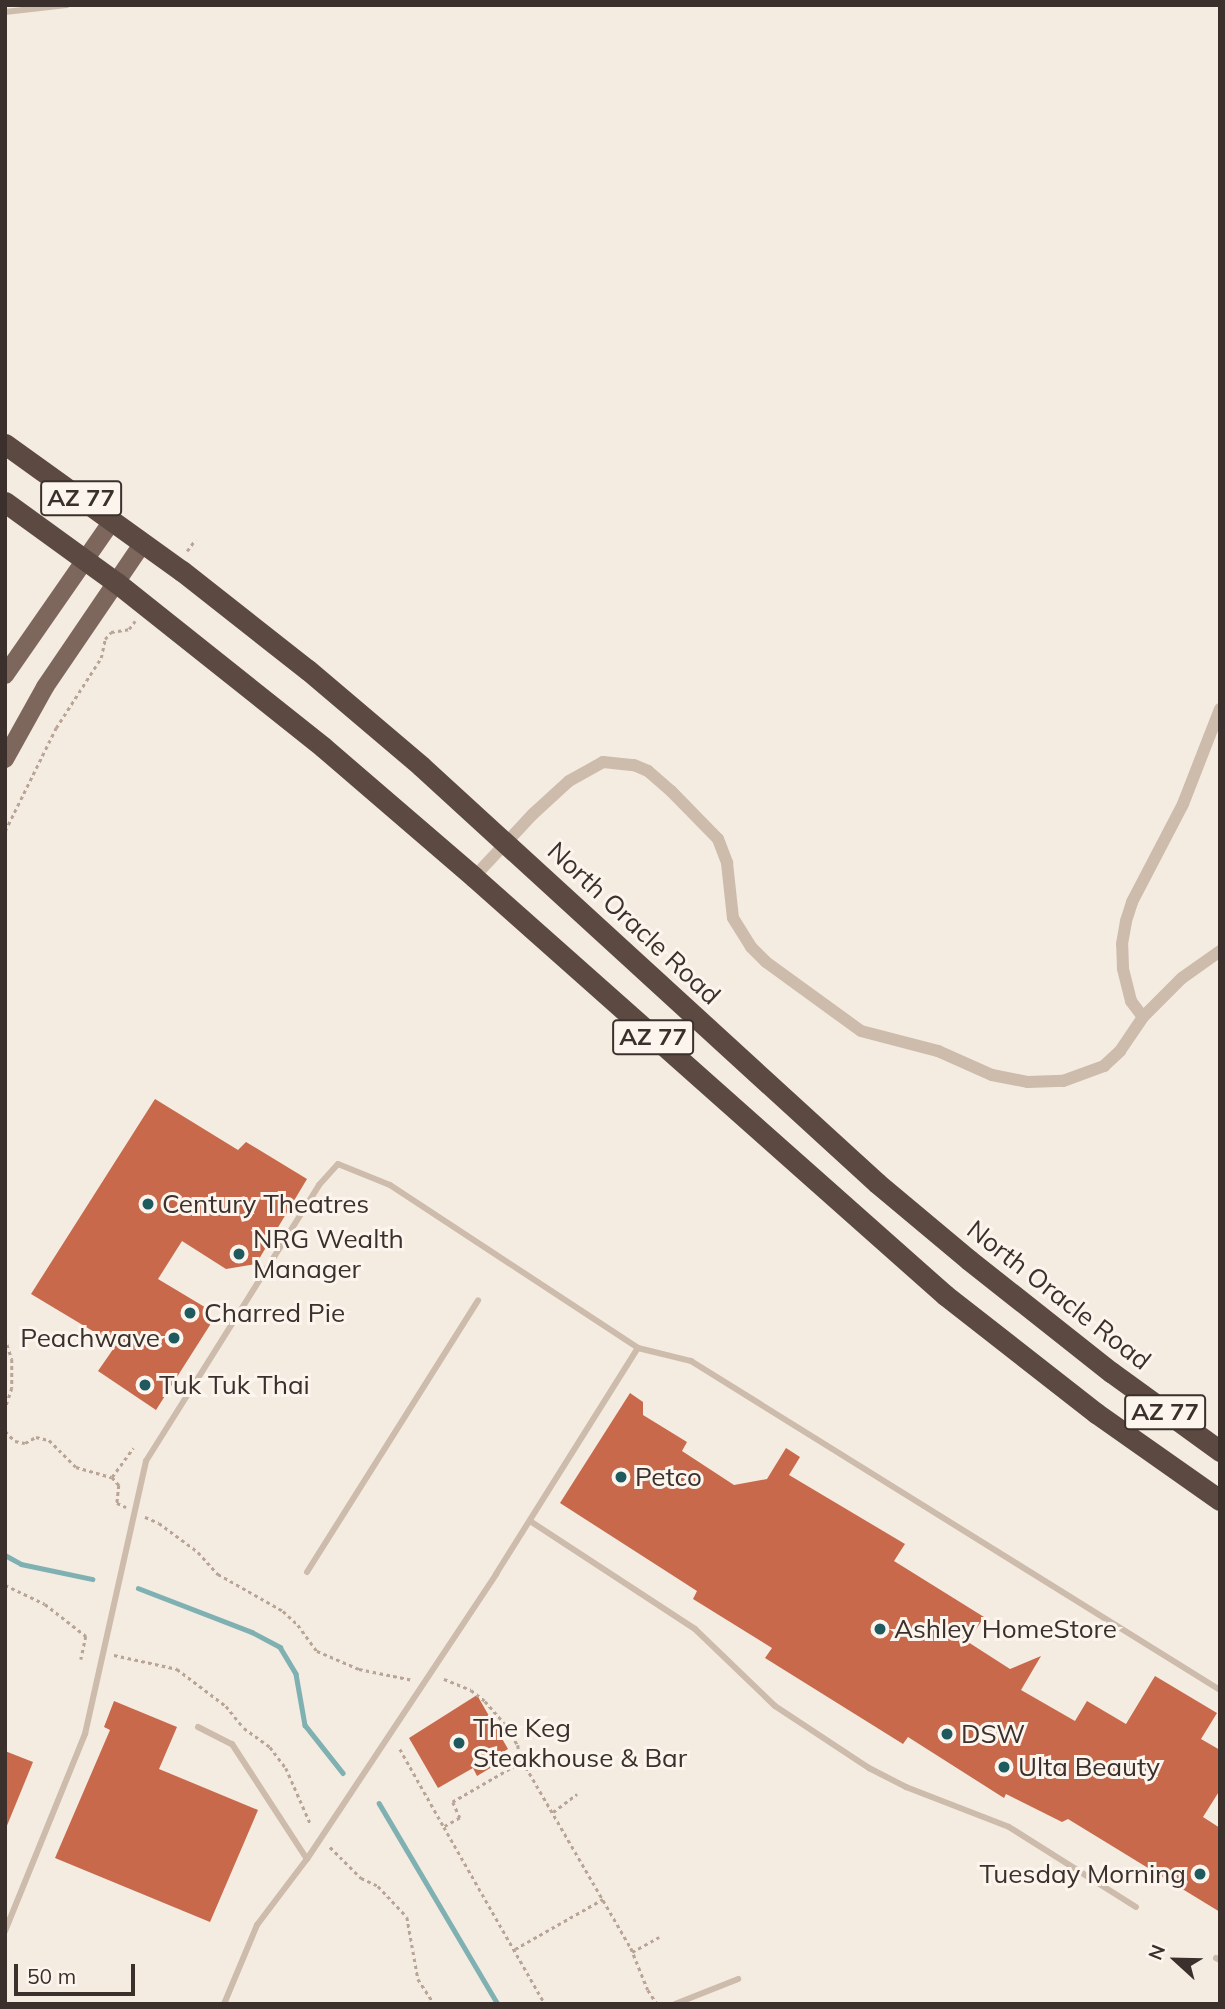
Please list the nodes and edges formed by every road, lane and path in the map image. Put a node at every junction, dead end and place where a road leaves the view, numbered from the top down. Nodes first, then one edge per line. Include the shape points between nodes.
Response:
1 (66, 5) edge
2 (5, 12) edge
3 (5, 444) edge
4 (5, 502) edge
5 (112, 521) junction
6 (195, 540) dead end
7 (144, 543) junction
8 (184, 555) dead end
9 (85, 559) junction
10 (117, 583) junction
11 (131, 626) dead end
12 (5, 675) edge
13 (1220, 709) edge
14 (5, 759) edge
15 (5, 831) edge
16 (506, 844) junction
17 (474, 877) junction
18 (1220, 951) edge
19 (1143, 1017) junction
20 (478, 1300) dead end
21 (5, 1338) edge
22 (638, 1348) junction
23 (5, 1409) edge
24 (5, 1431) edge
25 (133, 1448) dead end
26 (1220, 1451) edge
27 (112, 1477) junction
28 (1220, 1500) edge
29 (135, 1511) junction
30 (530, 1521) junction
31 (307, 1572) dead end
32 (5, 1585) edge
33 (112, 1655) dead end
34 (81, 1659) dead end
35 (413, 1679) dead end
36 (444, 1679) dead end
37 (1220, 1690) edge
38 (198, 1727) dead end
39 (400, 1749) dead end
40 (523, 1762) junction
41 (577, 1794) dead end
42 (553, 1812) junction
43 (311, 1825) dead end
44 (444, 1827) junction
45 (330, 1847) dead end
46 (307, 1859) junction
47 (603, 1899) junction
48 (1136, 1907) dead end
49 (5, 1931) edge
50 (659, 1937) dead end
51 (515, 1949) junction
52 (632, 1952) junction
53 (738, 1979) dead end
54 (224, 2004) edge
55 (434, 2004) edge
56 (545, 2004) edge
57 (657, 2004) edge
58 (675, 2004) edge

1 - 2 lane
3 - 5 highway, North Oracle Road / AZ 77
4 - 9 highway, AZ 77
5 - 7 highway, North Oracle Road / AZ 77
5 - 9 main road
6 - 8 path
7 - 10 main road
7 - 16 highway, North Oracle Road / AZ 77 via 337,694
9 - 10 highway, AZ 77
9 - 12 main road
10 - 14 main road via 45,687
10 - 17 highway, AZ 77 via 323,747
11 - 15 path via 111,632 105,639 101,658 56,728
13 - 19 street via 1183,804 1126,921 1122,968 1131,1001
16 - 17 street
16 - 19 street via 569,781 603,762 634,765 671,791 718,839 727,863 733,918 751,947 861,1031 938,1051 992,1075 1047,1083 1104,1066
16 - 26 highway, North Oracle Road / AZ 77 via 877,1183 1100,1364
17 - 28 highway, AZ 77 via 945,1294 1096,1413
18 - 19 street via 1182,978
20 - 31 lane
21 - 23 path via 12,1359 12,1388
22 - 29 lane via 390,1185 338,1164 319,1185 146,1461
22 - 30 lane
22 - 37 lane via 691,1361
24 - 27 path via 15,1441 49,1440 76,1467
25 - 27 path
27 - 29 path via 118,1485 117,1503
29 - 35 path via 144,1510 143,1516 198,1552 218,1574 283,1611 317,1651 359,1669
29 - 49 lane via 85,1734
30 - 46 lane
30 - 48 lane via 695,1629 775,1706 869,1768 1009,1827
32 - 34 path via 45,1604 86,1636
33 - 43 path via 177,1669 226,1706 286,1768
36 - 40 path via 485,1701 518,1745
38 - 46 lane via 232,1744
39 - 44 path
40 - 42 path
40 - 44 path via 453,1802 460,1818
41 - 42 path
42 - 47 path
44 - 51 path
45 - 55 path via 361,1878 379,1886 407,1917 418,1979
46 - 54 lane via 257,1925
47 - 51 path
47 - 52 path
50 - 52 path
51 - 56 path
52 - 57 path
53 - 58 lane

